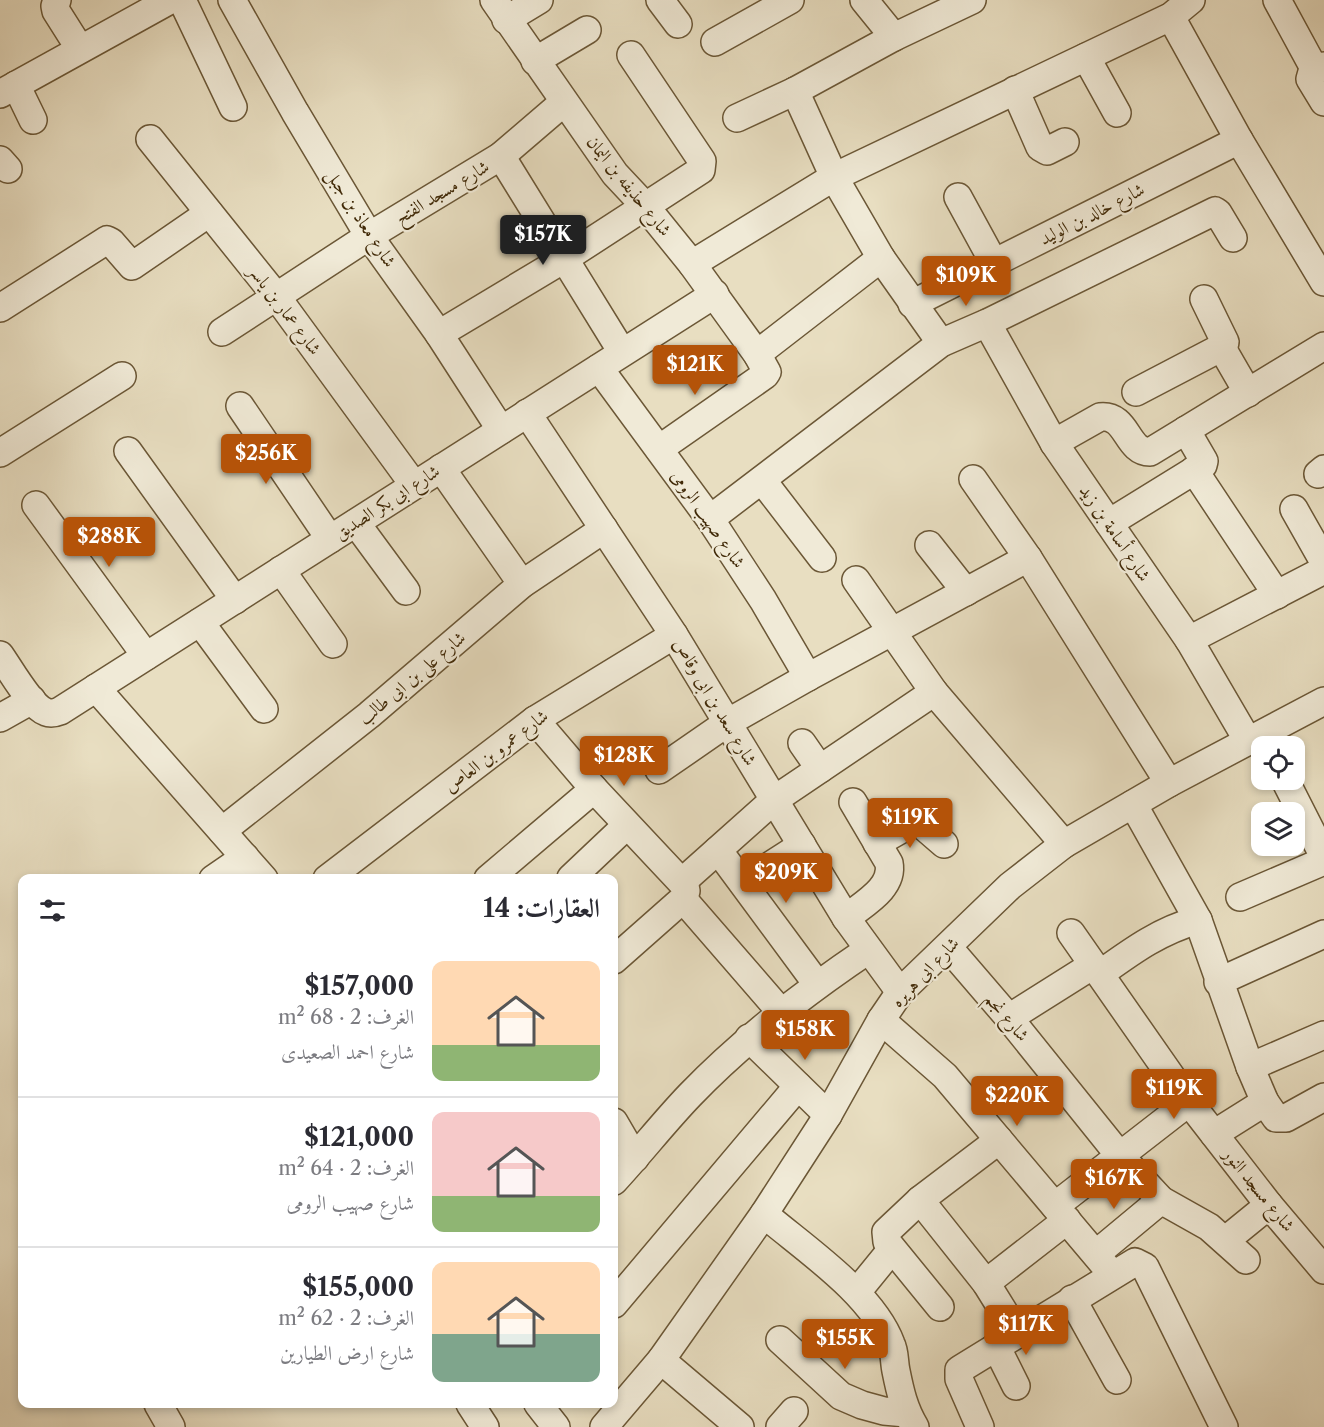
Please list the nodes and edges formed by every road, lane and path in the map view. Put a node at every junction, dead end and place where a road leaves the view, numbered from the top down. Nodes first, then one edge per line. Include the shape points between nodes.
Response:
1 (57, 0) edge
2 (170, 0) edge
3 (182, 0) edge
4 (232, 0) edge
5 (539, 0) edge
6 (660, 0) edge
7 (790, 0) edge
8 (864, 0) edge
9 (972, 0) edge
10 (1277, 0) edge
11 (1182, 8) edge
12 (500, 10) edge
13 (678, 24) dead end
14 (587, 30) dead end
15 (894, 37) junction
16 (715, 42) dead end
17 (80, 49) junction
18 (631, 55) dead end
19 (1086, 57) junction
20 (535, 62) junction
21 (1316, 71) edge
22 (8, 89) edge
23 (1016, 90) junction
24 (795, 91) junction
25 (564, 102) junction
26 (1324, 102) edge
27 (233, 107) dead end
28 (1117, 113) dead end
29 (737, 118) dead end
30 (33, 120) dead end
31 (150, 139) dead end
32 (1239, 140) junction
33 (1065, 142) dead end
34 (501, 156) junction
35 (834, 177) junction
36 (958, 196) dead end
37 (645, 206) junction
38 (209, 213) junction
39 (369, 236) junction
40 (1233, 238) dead end
41 (881, 258) junction
42 (564, 259) junction
43 (994, 263) junction
44 (692, 264) junction
45 (1324, 282) edge
46 (715, 294) junction
47 (276, 297) junction
48 (1204, 299) dead end
49 (912, 304) junction
50 (0, 308) edge
51 (987, 323) junction
52 (222, 332) dead end
53 (439, 334) junction
54 (941, 343) junction
55 (1324, 346) edge
56 (1222, 348) junction
57 (622, 352) junction
58 (761, 362) junction
59 (599, 368) junction
60 (122, 376) dead end
61 (1136, 392) dead end
62 (1248, 393) junction
63 (240, 406) dead end
64 (527, 413) junction
65 (501, 430) junction
66 (1186, 430) junction
67 (1054, 443) junction
68 (659, 449) junction
69 (128, 451) dead end
70 (0, 453) edge
71 (441, 468) junction
72 (1194, 470) junction
73 (973, 479) dead end
74 (762, 480) junction
75 (414, 485) junction
76 (36, 505) dead end
77 (1294, 509) dead end
78 (710, 519) junction
79 (356, 523) junction
80 (1109, 523) junction
81 (604, 529) junction
82 (330, 539) junction
83 (929, 545) dead end
84 (822, 558) dead end
85 (1028, 558) junction
86 (1324, 562) edge
87 (281, 570) junction
88 (1324, 570) edge
89 (856, 580) dead end
90 (522, 584) junction
91 (406, 591) dead end
92 (966, 592) junction
93 (1277, 595) junction
94 (235, 600) junction
95 (200, 622) junction
96 (891, 632) junction
97 (674, 635) junction
98 (1189, 640) junction
99 (333, 644) dead end
100 (0, 655) edge
101 (146, 656) junction
102 (808, 677) junction
103 (96, 688) junction
104 (934, 692) junction
105 (32, 700) junction
106 (1324, 701) edge
107 (264, 709) dead end
108 (0, 718) edge
109 (535, 720) junction
110 (728, 723) junction
111 (1257, 736) edge
112 (1267, 736) edge
113 (802, 743) dead end
114 (1251, 744) edge
115 (820, 769) junction
116 (658, 770) dead end
117 (1169, 783) junction
118 (594, 789) junction
119 (1290, 790) edge
120 (774, 800) junction
121 (853, 802) dead end
122 (1133, 804) junction
123 (627, 825) junction
124 (222, 831) junction
125 (877, 843) junction
126 (944, 844) dead end
127 (1064, 844) junction
128 (802, 845) junction
129 (718, 850) junction
130 (245, 857) junction
131 (1324, 859) edge
132 (220, 874) edge
133 (260, 874) edge
134 (334, 874) edge
135 (494, 874) edge
136 (575, 874) edge
137 (743, 883) junction
138 (683, 891) junction
139 (1240, 897) dead end
140 (846, 918) junction
141 (1198, 920) junction
142 (1071, 933) dead end
143 (1324, 934) edge
144 (948, 947) junction
145 (868, 950) junction
146 (618, 956) edge
147 (1096, 970) junction
148 (1218, 982) junction
149 (817, 984) junction
150 (900, 992) junction
151 (781, 1012) junction
152 (1009, 1018) junction
153 (881, 1020) junction
154 (1324, 1035) edge
155 (749, 1038) junction
156 (1250, 1067) junction
157 (798, 1086) junction
158 (1324, 1097) edge
159 (1189, 1102) junction
160 (1265, 1102) junction
161 (828, 1115) junction
162 (618, 1129) edge
163 (1214, 1134) junction
164 (999, 1140) junction
165 (1120, 1156) junction
166 (635, 1158) junction
167 (618, 1177) edge
168 (920, 1200) junction
169 (1161, 1200) junction
170 (1269, 1205) junction
171 (1061, 1213) junction
172 (764, 1214) junction
173 (1226, 1240) junction
174 (892, 1249) junction
175 (1246, 1260) dead end
176 (1113, 1264) junction
177 (1324, 1270) edge
178 (986, 1283) junction
179 (858, 1292) junction
180 (618, 1299) edge
181 (1072, 1299) junction
182 (940, 1307) dead end
183 (780, 1340) dead end
184 (1006, 1340) junction
185 (661, 1360) junction
186 (1118, 1380) dead end
187 (1016, 1386) dead end
188 (160, 1408) edge
189 (473, 1408) edge
190 (541, 1408) edge
191 (910, 1420) edge
192 (617, 1423) edge
193 (171, 1427) edge
194 (485, 1427) edge
195 (556, 1427) edge
196 (740, 1427) edge
197 (980, 1427) edge
198 (1224, 1427) edge

1 - 17 street via 56,12
2 - 17 street
3 - 27 street
4 - 39 street, شارع معاذ بن جبل
5 - 12 street
6 - 13 street
7 - 16 street
8 - 15 street
9 - 15 street
10 - 21 street
11 - 19 street
11 - 32 street via 1172,19
12 - 20 street, شارع حذيفه بن اليمان
14 - 20 street
15 - 24 street
17 - 22 street
18 - 37 street via 702,161 701,170
19 - 23 street
19 - 28 street
20 - 25 street, شارع حذيفه بن اليمان
21 - 26 street
22 - 30 street
23 - 33 street via 1040,147 1047,151
23 - 35 street
24 - 29 street
24 - 35 street
25 - 34 street, شارع مسجد الفتح
25 - 37 street, شارع حذيفه بن اليمان via 615,174
31 - 38 street, شارع عمار بن ياسر
32 - 43 street, شارع خالد بن الوليد
32 - 45 street
34 - 39 street, شارع مسجد الفتح
34 - 42 street
35 - 41 street
35 - 44 street
36 - 43 street
37 - 42 street
37 - 44 street, شارع حذيفه بن اليمان
38 - 47 street, شارع عمار بن ياسر
38 - 50 street via 130,266 106,240
39 - 47 street, شارع مسجد الفتح
39 - 53 street, شارع معاذ بن جبل
40 - 51 street via 1215,211
41 - 49 street
41 - 58 street
42 - 53 street
42 - 57 street
43 - 49 street, شارع خالد بن الوليد
44 - 46 street, شارع حذيفه بن اليمان
46 - 57 street, شارع ابى بكر الصديق
46 - 58 street, شارع حذيفه بن اليمان
47 - 52 street, شارع مسجد الفتح
47 - 75 street, شارع عمار بن ياسر
48 - 56 street via 1225,342
49 - 54 street
51 - 54 street
51 - 67 street, شارع أسامة بن زيد
53 - 65 street, شارع معاذ بن جبل
54 - 74 street
55 - 62 street
56 - 61 street
56 - 62 street
57 - 59 street, شارع ابى بكر الصديق
58 - 68 street via 767,374
59 - 64 street, شارع ابى بكر الصديق
59 - 68 street, شارع صهيب الرومى
60 - 70 street
62 - 66 street
63 - 82 street
64 - 65 street, شارع ابى بكر الصديق
64 - 81 street, شارع سعد بن ابى وقاص
65 - 71 street, شارع ابى بكر الصديق
66 - 67 street via 1145,452 1116,419 1105,416
66 - 72 street via 1204,462
67 - 80 street, شارع أسامة بن زيد
68 - 78 street, شارع صهيب الرومى
69 - 94 street
71 - 75 street, شارع ابى بكر الصديق
71 - 90 street
72 - 80 street
72 - 93 street
73 - 85 street
74 - 78 street
74 - 84 street
75 - 79 street, شارع ابى بكر الصديق
76 - 101 street
77 - 86 street
78 - 102 street, شارع صهيب الرومى
79 - 82 street, شارع ابى بكر الصديق
79 - 91 street
80 - 98 street, شارع أسامة بن زيد
81 - 90 street, شارع على بن ابى طالب
81 - 97 street, شارع سعد بن ابى وقاص
82 - 87 street, شارع ابى بكر الصديق
83 - 92 street
85 - 92 street
85 - 117 street
87 - 94 street, شارع ابى بكر الصديق
87 - 99 street
88 - 93 street
89 - 96 street
90 - 124 street, شارع على بن ابى طالب via 369,715
92 - 96 street
93 - 98 street
94 - 95 street, شارع ابى بكر الصديق
95 - 101 street, شارع ابى بكر الصديق
95 - 107 street
96 - 102 street
96 - 104 street
97 - 109 street, شارع عمرو بن العاص
97 - 110 street, شارع سعد بن ابى وقاص
98 - 111 street, شارع أسامة بن زيد
100 - 105 street
101 - 103 street, شارع ابى بكر الصديق
102 - 110 street
103 - 105 street, شارع ابى بكر الصديق via 55,713 44,712
103 - 124 street
104 - 115 street
104 - 127 street
105 - 108 street
106 - 112 street, شارع ابى هريره
109 - 118 street
109 - 134 street, شارع عمرو بن العاص
110 - 116 street
110 - 120 street, شارع سعد بن ابى وقاص
113 - 115 street
114 - 117 street, شارع ابى هريره
115 - 120 street
117 - 122 street, شارع ابى هريره
118 - 123 street
118 - 135 street
119 - 131 street
120 - 128 street, شارع سعد بن ابى وقاص
120 - 129 street
121 - 125 street
122 - 127 street, شارع ابى هريره
122 - 141 street
123 - 136 street
123 - 138 street
124 - 130 street
125 - 126 street via 914,822
125 - 140 street via 889,863 889,878
127 - 144 street, شارع ابى هريره via 1010,886
128 - 137 street
128 - 140 street, شارع سعد بن ابى وقاص
129 - 137 street
129 - 138 street
130 - 132 street
130 - 133 street
131 - 139 street
137 - 149 street
138 - 146 street
138 - 151 street
140 - 145 street, شارع سعد بن ابى وقاص
141 - 147 street via 1175,926
141 - 148 street
142 - 147 street, شارع مسجد النور
143 - 148 street
144 - 150 street, شارع ابى هريره
144 - 152 street, شارع نجم
145 - 149 street
145 - 150 street, شارع سعد بن ابى وقاص
147 - 152 street
147 - 159 street, شارع مسجد النور
148 - 156 street
149 - 151 street
150 - 153 street, شارع ابى هريره
151 - 155 street
152 - 165 street, شارع نجم
153 - 161 street, شارع ابى هريره
153 - 164 street via 945,1076
154 - 156 street
155 - 157 street
155 - 166 street via 690,1095
156 - 160 street
157 - 161 street
157 - 180 street
158 - 160 street via 1286,1118 1276,1118
159 - 163 street, شارع مسجد النور
159 - 165 street
160 - 163 street
161 - 172 street, شارع ابى هريره
162 - 166 street
163 - 170 street, شارع مسجد النور
164 - 168 street
164 - 171 street
165 - 169 street, شارع نجم
165 - 171 street
166 - 167 street
168 - 174 street via 886,1232 885,1239
168 - 178 street
169 - 173 street, شارع نجم
169 - 176 street
170 - 173 street
170 - 177 street, شارع مسجد النور
171 - 176 street
171 - 178 street
172 - 179 street
172 - 185 street, شارع ابى هريره
173 - 175 street, شارع نجم
174 - 179 street
174 - 182 street
176 - 181 street
176 - 198 street via 1138,1262 1145,1267
178 - 184 street
179 - 191 street via 873,1310 892,1346
181 - 184 street
181 - 186 street
183 - 191 street via 841,1396
184 - 187 street
184 - 197 street via 958,1374
185 - 192 street, شارع ابى هريره
185 - 196 street
188 - 193 street
189 - 194 street
190 - 195 street

